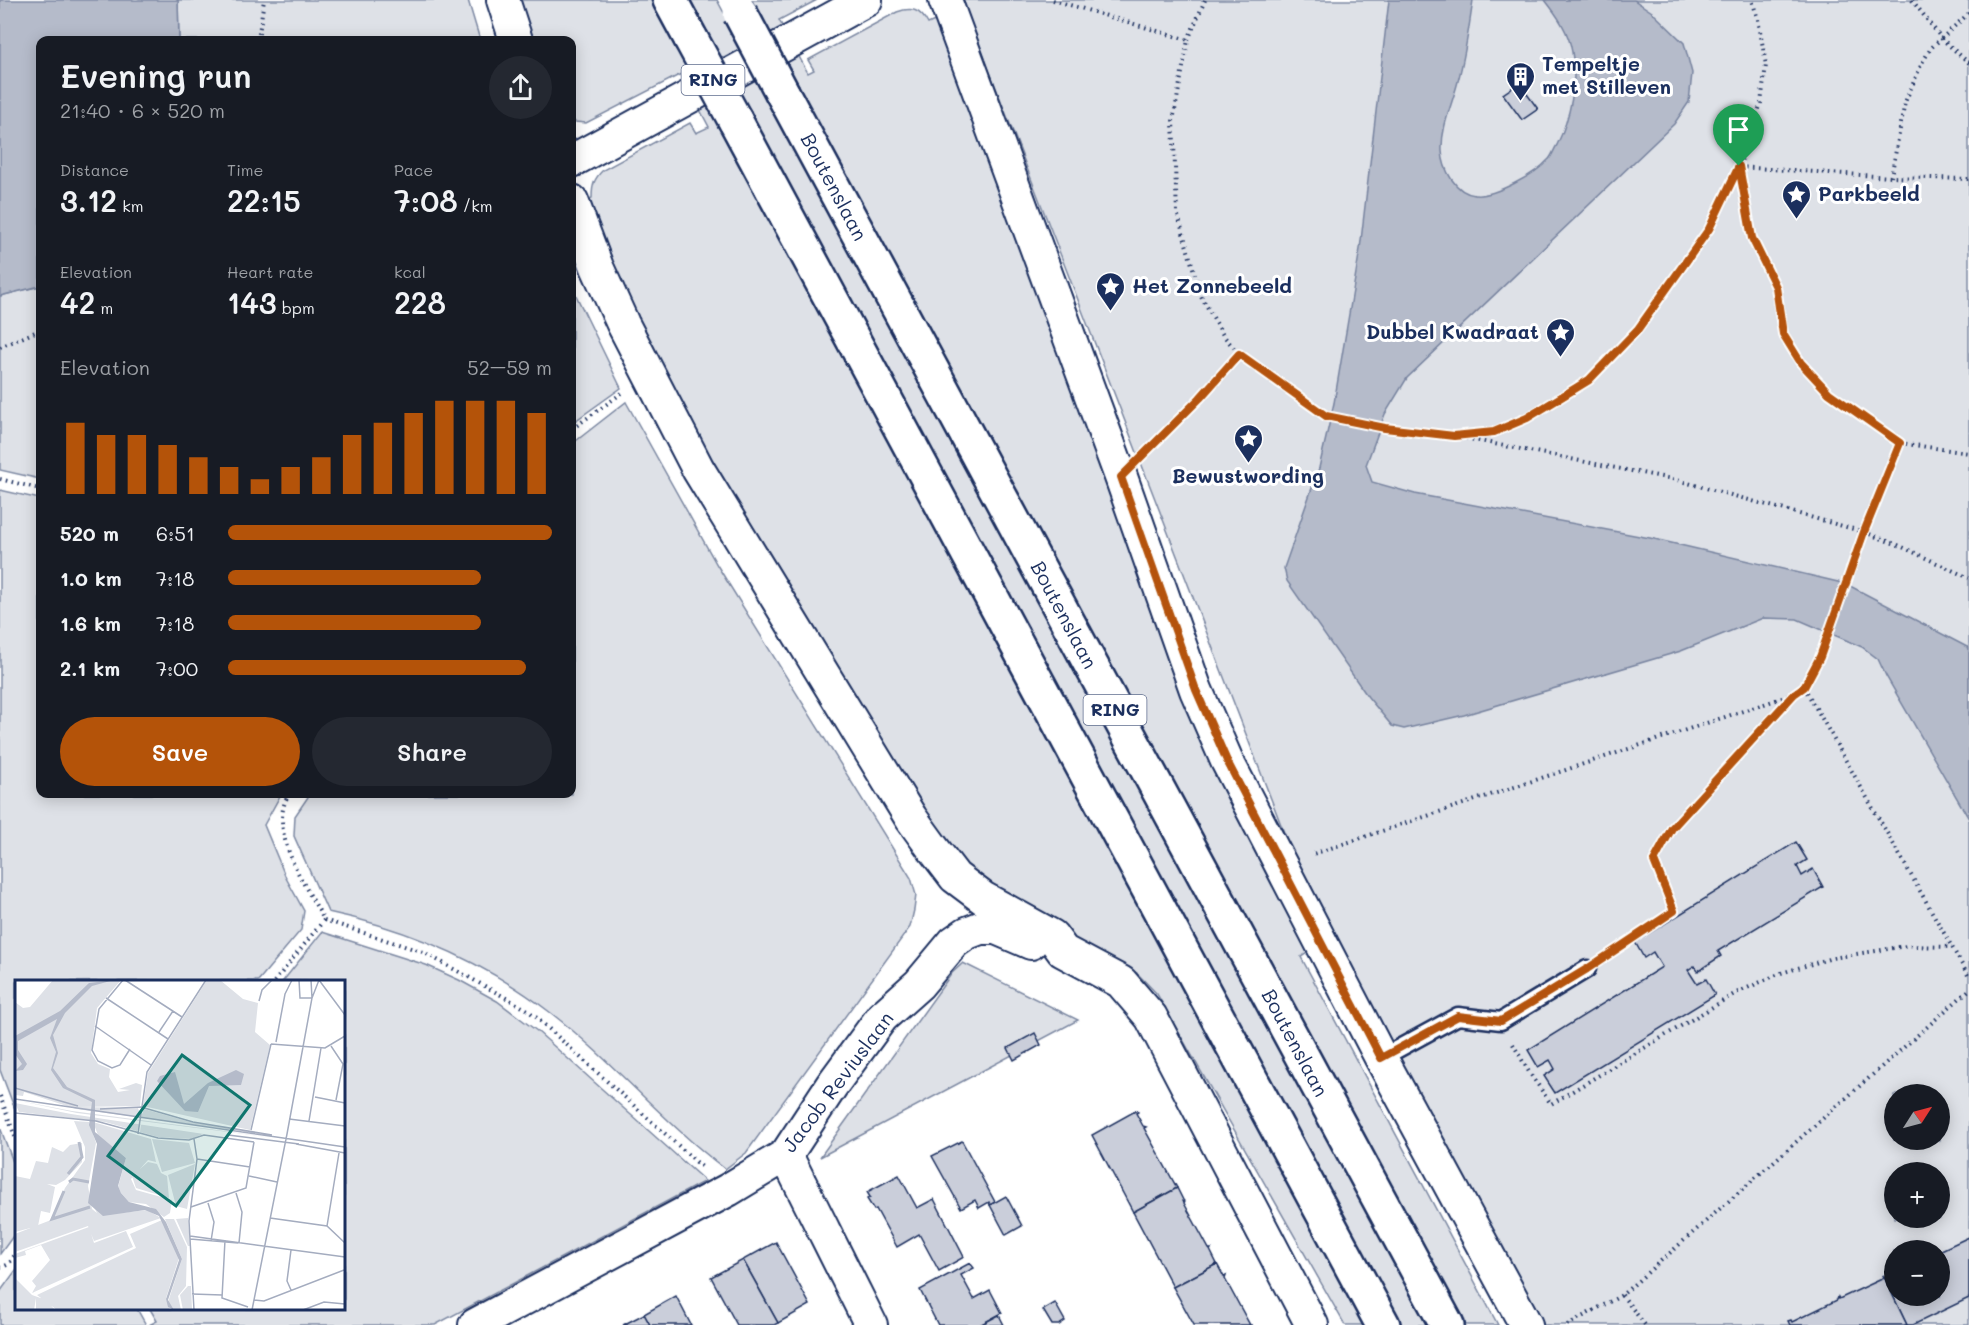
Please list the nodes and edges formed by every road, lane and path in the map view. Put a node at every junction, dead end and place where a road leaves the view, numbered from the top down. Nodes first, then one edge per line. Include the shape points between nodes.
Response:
1 (264, 0) edge
2 (503, 0) edge
3 (670, 0) edge
4 (866, 0) edge
5 (945, 0) edge
6 (1053, 0) edge
7 (1205, 0) edge
8 (1752, 0) edge
9 (1912, 0) edge
10 (737, 6) edge
11 (1969, 13) edge
12 (259, 36) edge
13 (515, 36) edge
14 (1942, 39) junction
15 (1188, 40) junction
16 (1969, 63) edge
17 (576, 159) edge
18 (1739, 166) junction
19 (1891, 177) junction
20 (1969, 179) edge
21 (576, 212) edge
22 (36, 332) edge
23 (0, 347) edge
24 (1239, 354) junction
25 (651, 378) junction
26 (576, 426) edge
27 (1454, 436) junction
28 (1900, 443) junction
29 (1969, 453) edge
30 (1121, 477) junction
31 (0, 479) edge
32 (36, 488) edge
33 (1864, 532) junction
34 (1969, 578) edge
35 (1804, 687) junction
36 (1794, 694) junction
37 (286, 798) edge
38 (1281, 865) junction
39 (324, 920) junction
40 (1952, 946) junction
41 (1064, 951) junction
42 (1587, 969) joint
43 (1969, 977) edge
44 (275, 980) edge
45 (1969, 990) edge
46 (1501, 1021) junction
47 (1381, 1058) junction
48 (0, 1096) edge
49 (15, 1135) edge
50 (786, 1155) junction
51 (728, 1190) junction
52 (15, 1255) edge
53 (0, 1268) edge
54 (1622, 1295) junction
55 (475, 1325) edge
56 (871, 1325) edge
57 (1312, 1325) edge
58 (1383, 1325) edge
59 (1447, 1325) edge
60 (1526, 1325) edge
61 (1567, 1325) edge
62 (1645, 1325) edge

1 - 12 path
2 - 13 street
3 - 58 main road, RING, bridge
4 - 17 street
5 - 30 street
6 - 15 path
7 - 15 path
8 - 18 path via 1766,65 1761,103
9 - 14 path
10 - 59 main road, Boutenslaan / RING, bridge
11 - 14 path
14 - 16 path
14 - 19 path via 1926,56 1905,102
15 - 24 path via 1173,121 1177,212 1201,296
18 - 19 path
18 - 27 path via 1709,229 1638,329 1589,380 1527,418 1494,432
18 - 28 path via 1752,238 1776,287 1783,334 1801,363 1829,393
19 - 20 path
21 - 25 street via 597,267
22 - 23 path
24 - 27 path via 1326,416
24 - 30 path
25 - 26 path via 619,394
25 - 41 street via 698,470 911,818 955,877 982,898 1052,936
27 - 33 path via 1677,480
28 - 29 path
28 - 33 path
30 - 38 street via 1196,690 1227,761
31 - 32 path
33 - 34 path
33 - 35 path via 1820,657
35 - 36 path
35 - 40 path
36 - 38 path
36 - 42 path via 1672,828 1654,861 1674,911
37 - 39 path via 282,804 282,837
38 - 47 street
39 - 44 path
39 - 51 path via 423,952 528,1010
40 - 43 path
40 - 46 path via 1874,951 1781,973 1736,993 1551,1104
41 - 50 street, Jacob Reviuslaan via 1044,949 996,928 980,928 954,942 919,984 882,1017
41 - 57 street via 1121,982 1151,1017
42 - 46 lane
45 - 54 path
46 - 47 lane via 1458,1016
47 - 60 street
48 - 49 path
50 - 51 street, Jacob Reviuslaan
50 - 56 street
51 - 55 street, Jacob Reviuslaan
52 - 53 path via 9,1264
54 - 61 path
54 - 62 path

